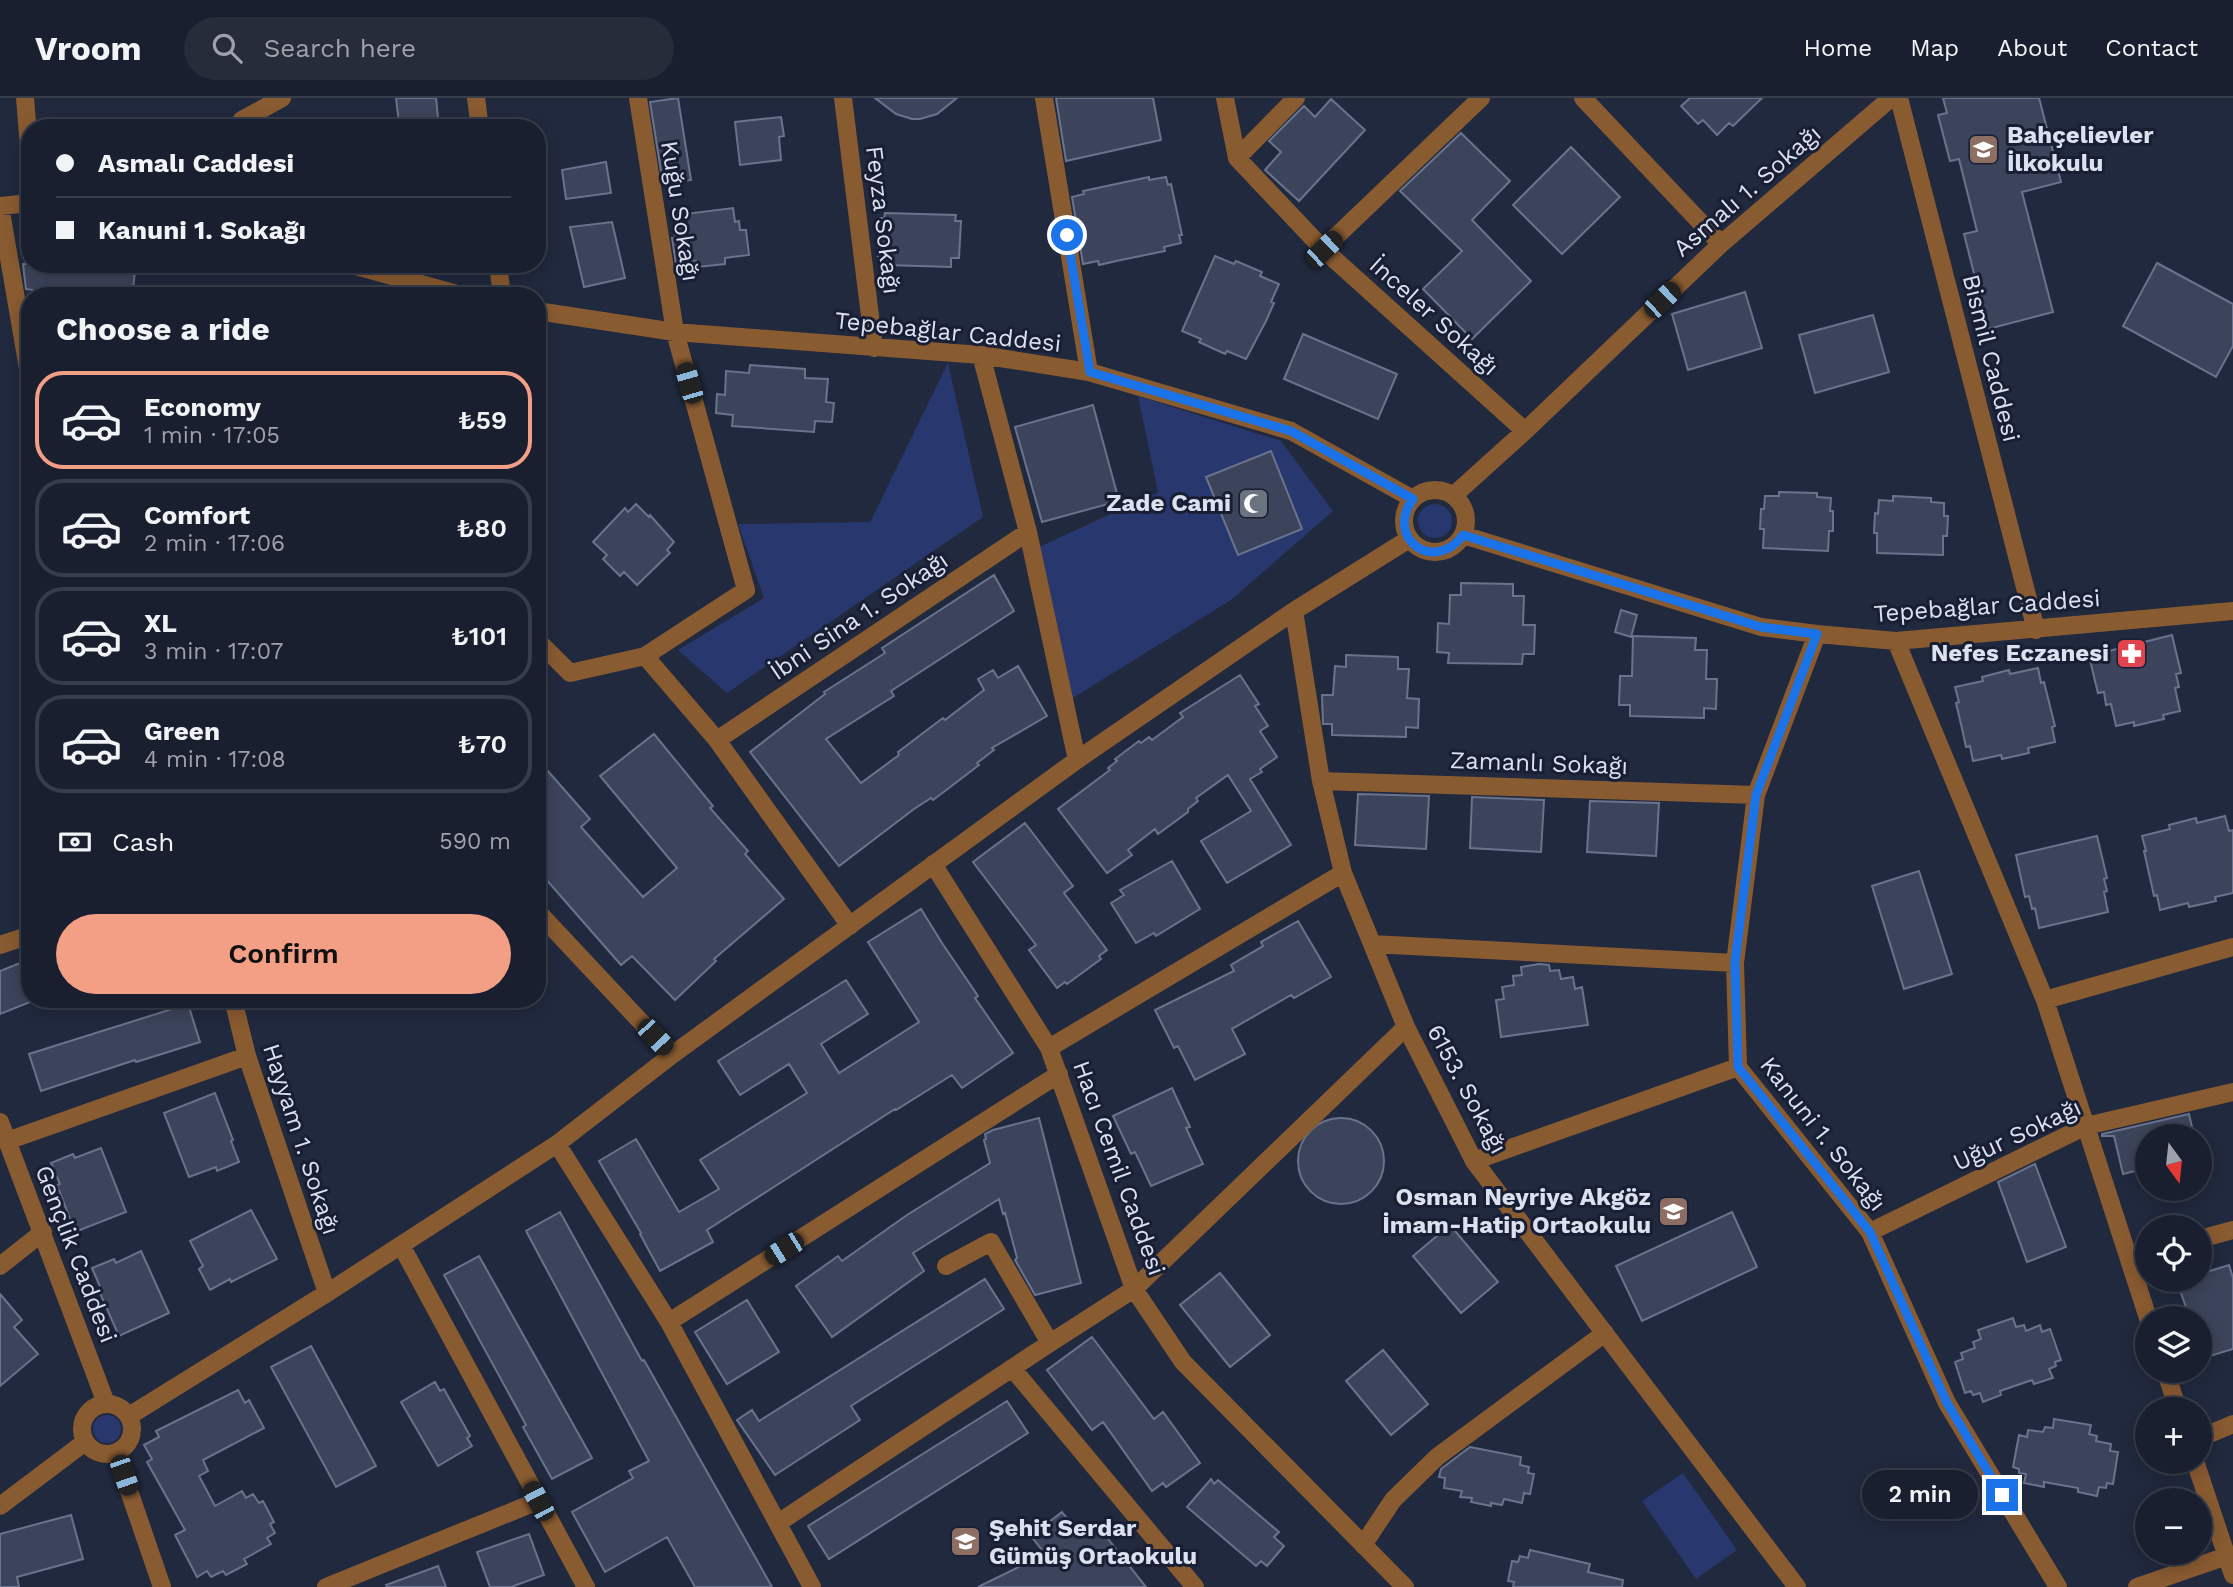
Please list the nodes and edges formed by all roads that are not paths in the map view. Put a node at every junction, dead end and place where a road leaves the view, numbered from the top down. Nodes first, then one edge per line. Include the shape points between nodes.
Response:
1 (25, 98) edge
2 (282, 98) edge
3 (476, 98) edge
4 (638, 98) edge
5 (843, 98) edge
6 (1044, 98) edge
7 (1225, 98) edge
8 (1296, 98) edge
9 (1481, 98) edge
10 (1583, 98) edge
11 (1891, 98) edge
12 (1899, 98) edge
13 (27, 119) edge
14 (244, 119) edge
15 (479, 119) edge
16 (1237, 158) junction
17 (21, 204) edge
18 (0, 206) edge
19 (1721, 244) junction
20 (1324, 249) junction
21 (372, 273) edge
22 (407, 287) edge
23 (546, 312) edge
24 (21, 328) edge
25 (675, 332) junction
26 (874, 348) junction
27 (981, 355) junction
28 (1090, 372) junction
29 (1525, 431) junction
30 (1453, 496) junction
31 (1413, 499) junction
32 (1028, 532) junction
33 (1463, 535) junction
34 (1409, 539) junction
35 (1294, 611) junction
36 (2233, 611) edge
37 (2036, 630) junction
38 (1817, 634) junction
39 (1896, 641) junction
40 (546, 649) edge
41 (645, 656) junction
42 (717, 740) junction
43 (1077, 760) junction
44 (1321, 781) junction
45 (1756, 795) junction
46 (933, 864) junction
47 (1343, 873) junction
48 (546, 921) edge
49 (849, 926) junction
50 (21, 938) edge
51 (1373, 944) junction
52 (0, 945) edge
53 (2233, 947) edge
54 (1735, 962) junction
55 (2045, 1000) junction
56 (235, 1008) edge
57 (1406, 1027) junction
58 (1049, 1048) junction
59 (671, 1055) junction
60 (247, 1056) junction
61 (1738, 1067) junction
62 (1059, 1074) junction
63 (2233, 1091) edge
64 (0, 1122) edge
65 (2086, 1126) junction
66 (7, 1141) junction
67 (557, 1144) junction
68 (1474, 1161) junction
69 (2233, 1230) edge
70 (43, 1232) junction
71 (1870, 1232) junction
72 (2212, 1236) edge
73 (401, 1245) junction
74 (2135, 1256) edge
75 (2129, 1258) junction
76 (0, 1266) edge
77 (947, 1266) dead end
78 (1134, 1289) junction
79 (327, 1293) junction
80 (2144, 1306) edge
81 (669, 1322) junction
82 (1605, 1333) junction
83 (1050, 1343) junction
84 (1012, 1368) junction
85 (106, 1404) junction
86 (129, 1416) junction
87 (2233, 1424) edge
88 (2212, 1433) edge
89 (85, 1442) junction
90 (116, 1453) junction
91 (2199, 1474) edge
92 (538, 1501) junction
93 (0, 1506) edge
94 (778, 1523) junction
95 (1363, 1545) junction
96 (2227, 1556) junction
97 (2233, 1575) edge
98 (162, 1587) edge
99 (326, 1587) edge
100 (586, 1587) edge
101 (812, 1587) edge
102 (1195, 1587) edge
103 (1405, 1587) edge
104 (1797, 1587) edge
105 (2058, 1587) edge
106 (2137, 1587) edge

1 - 13 street
2 - 14 street
3 - 15 street
4 - 25 street, Kuğu Sokağı
5 - 26 street, Feyza Sokağı
6 - 28 street
7 - 16 street
8 - 16 street
9 - 20 street
10 - 19 street
11 - 19 street, Asmalı 1. Sokağı
12 - 37 street, Bismil Caddesi
16 - 20 street, İnceler Sokağı
17 - 18 street
18 - 24 street
19 - 29 street, Asmalı 1. Sokağı
20 - 29 street, İnceler Sokağı
21 - 22 street
23 - 25 street, Tepebağlar Caddesi
25 - 26 street, Tepebağlar Caddesi
25 - 41 street, Kuğu Sokağı via 746,590
26 - 27 street, Tepebağlar Caddesi
27 - 28 street, Tepebağlar Caddesi
27 - 32 street
28 - 31 street, Tepebağlar Caddesi via 1291,431
29 - 30 street, Asmalı 1. Sokağı
30 - 31 street via 1433,490
30 - 33 street via 1466,514
31 - 34 street via 1403,518
32 - 42 street, İbni Sina 1. Sokağı
32 - 43 street
33 - 34 street via 1448,550 1437,552 1426,552
33 - 38 street, Tepebağlar Caddesi via 1761,627
34 - 35 street
35 - 43 street
35 - 44 street, 6153. Sokağı
36 - 37 street, Tepebağlar Caddesi
37 - 39 street, Tepebağlar Caddesi
38 - 39 street, Tepebağlar Caddesi
38 - 45 street, Kanuni 1. Sokağı
39 - 55 street
40 - 41 street via 570,673
41 - 42 street
42 - 49 street
43 - 46 street
44 - 45 street, Zamanlı Sokağı
44 - 47 street, 6153. Sokağı
45 - 54 street, Kanuni 1. Sokağı
46 - 49 street
46 - 58 street, Hacı Cemil Caddesi
47 - 51 street, 6153. Sokağı
47 - 58 street
48 - 59 street
49 - 59 street
50 - 52 street
51 - 54 street
51 - 57 street, 6153. Sokağı
53 - 55 street
54 - 61 street, Kanuni 1. Sokağı
55 - 65 street
56 - 60 street, Hayyam 1. Sokağı
57 - 68 street, 6153. Sokağı
57 - 78 street
58 - 62 street, Hacı Cemil Caddesi
59 - 67 street
60 - 66 street
60 - 79 street, Hayyam 1. Sokağı
61 - 68 street
61 - 71 street, Kanuni 1. Sokağı
62 - 78 street, Hacı Cemil Caddesi
62 - 81 street
63 - 65 street, Uğur Sokağı
64 - 66 street, Gençlik Caddesi
65 - 71 street, Uğur Sokağı
65 - 75 street
66 - 70 street, Gençlik Caddesi
67 - 73 street
67 - 81 street
68 - 82 street, 6153. Sokağı
69 - 72 street
70 - 76 street
70 - 85 street, Gençlik Caddesi
71 - 105 street, Kanuni 1. Sokağı via 1947,1403
73 - 79 street
73 - 92 street
74 - 75 street
75 - 80 street
77 - 83 street via 991,1242
78 - 83 street
78 - 95 street, Hacı Cemil Caddesi via 1183,1362
79 - 86 street
81 - 94 street
82 - 95 street via 1437,1457 1393,1500
82 - 104 street, 6153. Sokağı
83 - 84 street
84 - 94 street
84 - 102 street
85 - 86 street
85 - 89 street via 84,1417
86 - 90 street via 129,1441
87 - 88 street
89 - 90 street via 98,1453
89 - 93 street
90 - 98 street
91 - 96 street
92 - 99 street
92 - 100 street
94 - 101 street
95 - 103 street, Hacı Cemil Caddesi
96 - 97 street
96 - 106 street

